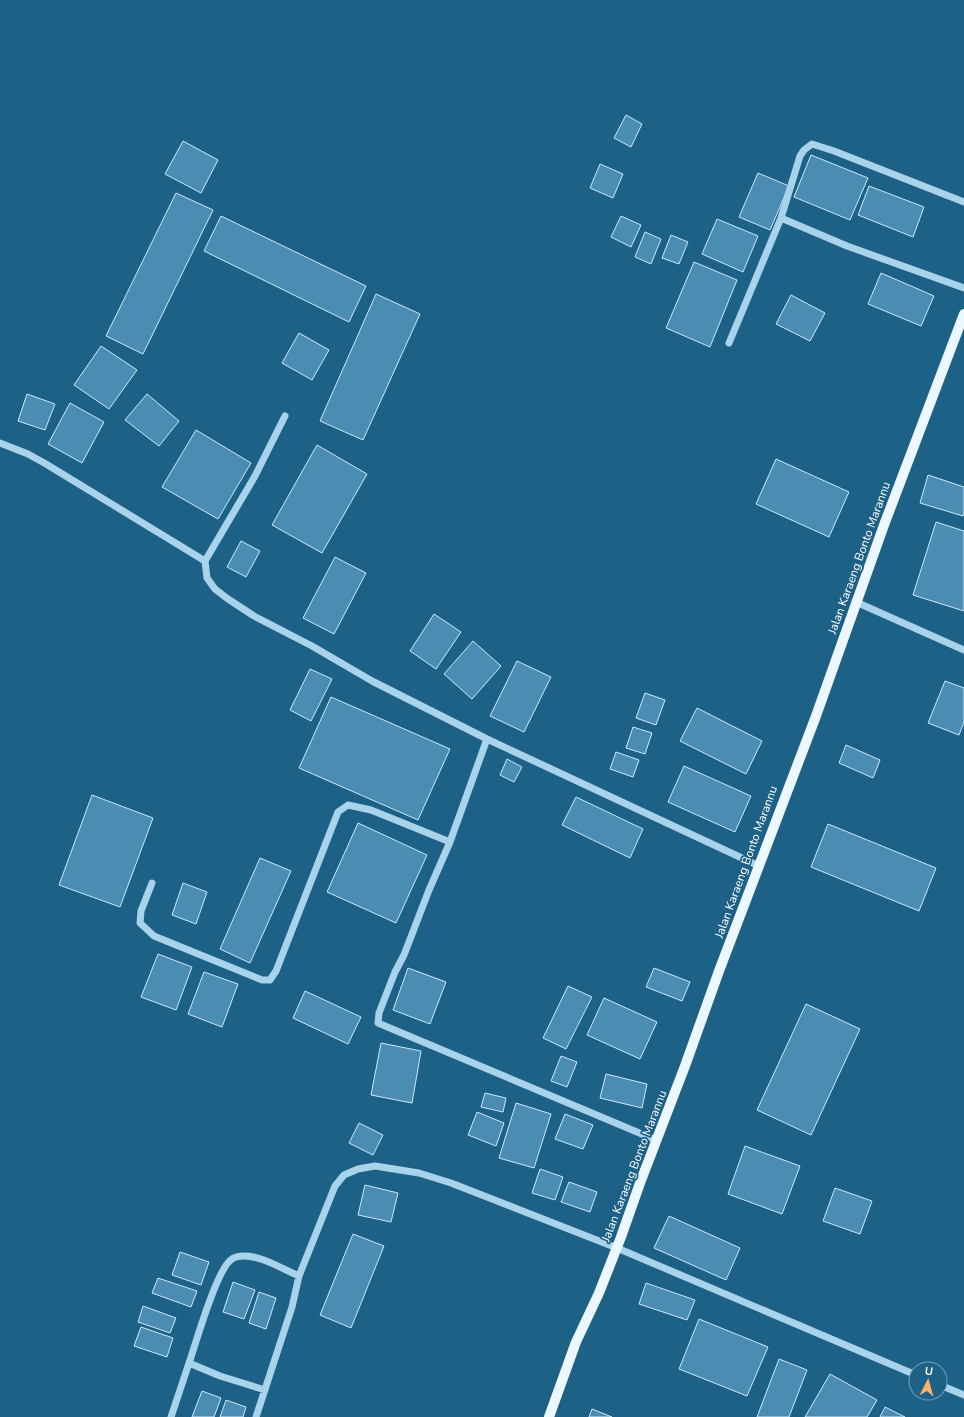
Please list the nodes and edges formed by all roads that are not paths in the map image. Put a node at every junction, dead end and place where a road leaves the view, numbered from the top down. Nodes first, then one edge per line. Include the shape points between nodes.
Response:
1 (964, 202) edge
2 (781, 218) junction
3 (964, 288) edge
4 (964, 314) edge
5 (729, 343) dead end
6 (285, 416) dead end
7 (0, 443) edge
8 (205, 561) junction
9 (856, 602) junction
10 (964, 650) edge
11 (487, 739) junction
12 (450, 842) junction
13 (759, 866) junction
14 (152, 883) dead end
15 (656, 1140) junction
16 (617, 1248) junction
17 (299, 1276) junction
18 (188, 1363) junction
19 (908, 1373) edge
20 (948, 1388) edge
21 (265, 1390) junction
22 (964, 1395) edge
23 (171, 1417) edge
24 (256, 1417) edge
25 (549, 1417) edge

1 - 2 street via 834,150 812,144 800,156
2 - 3 street via 848,246
2 - 5 street
4 - 9 main road, Jalan Karaeng Bonto Marannu
6 - 8 street via 255,476
7 - 8 street via 46,464
8 - 11 street via 207,578 215,589 254,616 372,681
9 - 10 street
9 - 13 main road, Jalan Karaeng Bonto Marannu
11 - 12 street
11 - 13 street
12 - 14 street via 372,810 348,805 342,808 338,812 276,971 270,980 262,980 154,936 140,923 141,912
12 - 15 street via 395,972 379,1013 378,1023
13 - 15 main road, Jalan Karaeng Bonto Marannu
15 - 16 main road, Jalan Karaeng Bonto Marannu
16 - 17 street via 451,1183 420,1173 375,1166 344,1175 336,1186
16 - 19 street
16 - 25 main road, Jalan Karaeng Bonto Marannu via 576,1342
17 - 18 street via 258,1258 243,1256 231,1259 214,1289
17 - 21 street via 292,1307
18 - 21 street
18 - 23 street
20 - 22 street
21 - 24 street

